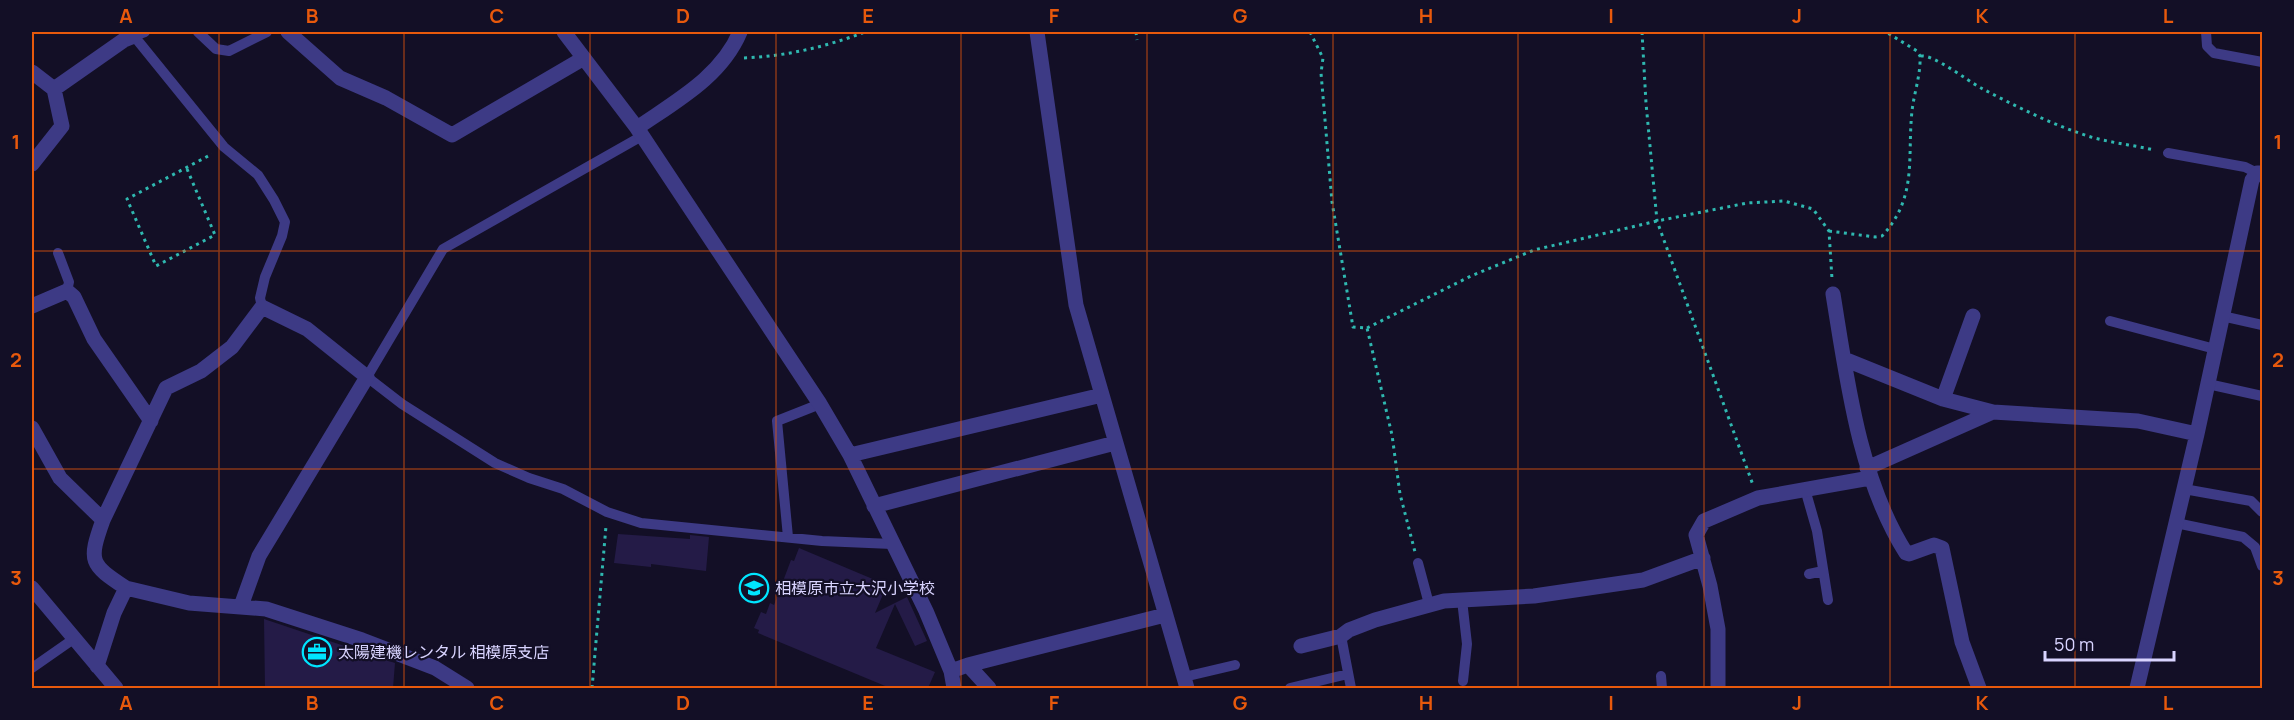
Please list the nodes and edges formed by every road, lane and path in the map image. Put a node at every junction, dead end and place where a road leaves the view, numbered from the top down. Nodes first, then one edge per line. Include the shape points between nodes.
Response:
1 (198, 32) edge
2 (267, 32) edge
3 (288, 32) edge
4 (564, 32) edge
5 (740, 32) edge
6 (865, 32) edge
7 (1037, 32) edge
8 (1136, 32) edge
9 (1310, 32) edge
10 (1642, 32) edge
11 (1886, 32) edge
12 (2206, 32) edge
13 (140, 34) edge
14 (1137, 40) dead end
15 (1920, 56) junction
16 (584, 58) junction
17 (724, 59) junction
18 (2262, 62) edge
19 (32, 72) edge
20 (54, 89) junction
21 (639, 132) junction
22 (224, 147) junction
23 (2168, 153) joint
24 (32, 164) edge
25 (187, 169) junction
26 (2260, 173) edge
27 (1658, 221) junction
28 (1829, 231) junction
29 (58, 253) dead end
30 (67, 291) junction
31 (1833, 294) joint
32 (32, 306) edge
33 (262, 307) junction
34 (1973, 316) dead end
35 (2222, 316) junction
36 (2110, 321) dead end
37 (2262, 325) edge
38 (1367, 327) junction
39 (2216, 349) junction
40 (1844, 359) junction
41 (367, 377) junction
42 (2208, 384) junction
43 (1102, 395) junction
44 (2262, 396) edge
45 (1942, 399) junction
46 (820, 404) junction
47 (1994, 412) junction
48 (151, 421) junction
49 (32, 428) edge
50 (2197, 434) junction
51 (1115, 443) junction
52 (850, 455) junction
53 (1868, 473) junction
54 (1805, 489) junction
55 (2184, 489) junction
56 (1758, 498) junction
57 (874, 506) junction
58 (607, 512) junction
59 (2262, 512) edge
60 (103, 520) junction
61 (2176, 523) junction
62 (788, 537) junction
63 (892, 544) junction
64 (1703, 558) junction
65 (1418, 563) joint
66 (2262, 566) edge
67 (1823, 571) junction
68 (1809, 574) dead end
69 (32, 588) edge
70 (126, 588) junction
71 (1462, 600) junction
72 (1828, 600) dead end
73 (1429, 604) junction
74 (241, 606) junction
75 (1165, 615) junction
76 (1341, 636) junction
77 (75, 638) junction
78 (1301, 646) dead end
79 (968, 665) junction
80 (1235, 665) dead end
81 (97, 666) junction
82 (32, 668) edge
83 (951, 671) junction
84 (1348, 674) junction
85 (1661, 676) dead end
86 (1463, 681) dead end
87 (1185, 683) edge
88 (116, 688) edge
89 (468, 688) edge
90 (592, 688) edge
91 (954, 688) edge
92 (989, 688) edge
93 (1290, 688) edge
94 (1351, 688) edge
95 (1662, 688) edge
96 (1718, 688) edge
97 (1978, 688) edge
98 (2137, 688) edge

1 - 2 lane via 216,49 230,51
3 - 16 street via 340,78 386,98 452,135
4 - 16 street
5 - 17 street
6 - 17 path via 776,56
7 - 43 street via 1076,306
8 - 14 path
9 - 38 path via 1323,58 1332,202 1353,327
10 - 27 path
11 - 15 path
12 - 18 lane via 2207,46 2214,53
13 - 20 street via 124,40
13 - 22 lane
15 - 23 path via 1932,57 1994,95 2070,129
15 - 28 path via 1905,196 1881,236
16 - 21 street
17 - 21 street via 701,84
19 - 20 street
20 - 24 street via 62,126
21 - 41 lane via 443,249
21 - 46 street
22 - 25 path
22 - 33 lane via 258,175 285,222 265,277
23 - 26 lane
25 - 25 path via 128,199 156,266 215,235
26 - 35 street via 2252,180
27 - 28 path via 1747,203 1784,201 1813,209
27 - 38 path via 1534,250
27 - 56 path
28 - 31 path
29 - 30 lane via 69,282
30 - 32 street
30 - 48 street via 74,297 94,339
31 - 40 street
33 - 41 street via 308,329
33 - 48 street via 232,347 201,371 166,388
34 - 45 street
35 - 37 lane
35 - 39 street
36 - 39 lane
38 - 65 path via 1392,435 1400,494
39 - 42 street
40 - 45 street
40 - 53 street
41 - 58 lane via 495,463 563,489
41 - 74 street via 259,556
42 - 44 lane
42 - 50 street
43 - 51 street
43 - 52 street
45 - 47 street
46 - 52 street
46 - 62 lane via 777,422
47 - 50 street via 2138,421
47 - 53 street
48 - 60 street
49 - 60 street via 60,478
50 - 55 street
51 - 57 street
51 - 75 street
52 - 57 street
53 - 54 street
53 - 97 street via 1906,553 1934,545 1942,548 1962,642
54 - 56 street
54 - 67 lane
55 - 59 lane via 2251,501
55 - 61 street
56 - 64 street via 1704,521 1696,535
57 - 63 street
58 - 62 lane via 641,523
58 - 90 path
60 - 70 street via 94,560 99,570
61 - 66 lane via 2243,537 2255,547
61 - 98 street
62 - 63 lane
63 - 83 street
64 - 71 street via 1643,580 1534,596
64 - 96 street via 1718,629
65 - 73 lane
67 - 68 lane
67 - 72 lane
69 - 77 street
70 - 74 street via 189,603
70 - 81 street
71 - 73 street
71 - 86 lane via 1467,644
73 - 76 street
74 - 89 street via 266,609 362,640 435,668
75 - 79 street
75 - 87 street
76 - 78 street
76 - 84 lane
77 - 81 street
77 - 82 lane
79 - 83 street
79 - 92 street
80 - 87 lane
81 - 88 street
83 - 91 street
84 - 93 lane
84 - 94 lane
85 - 95 lane

